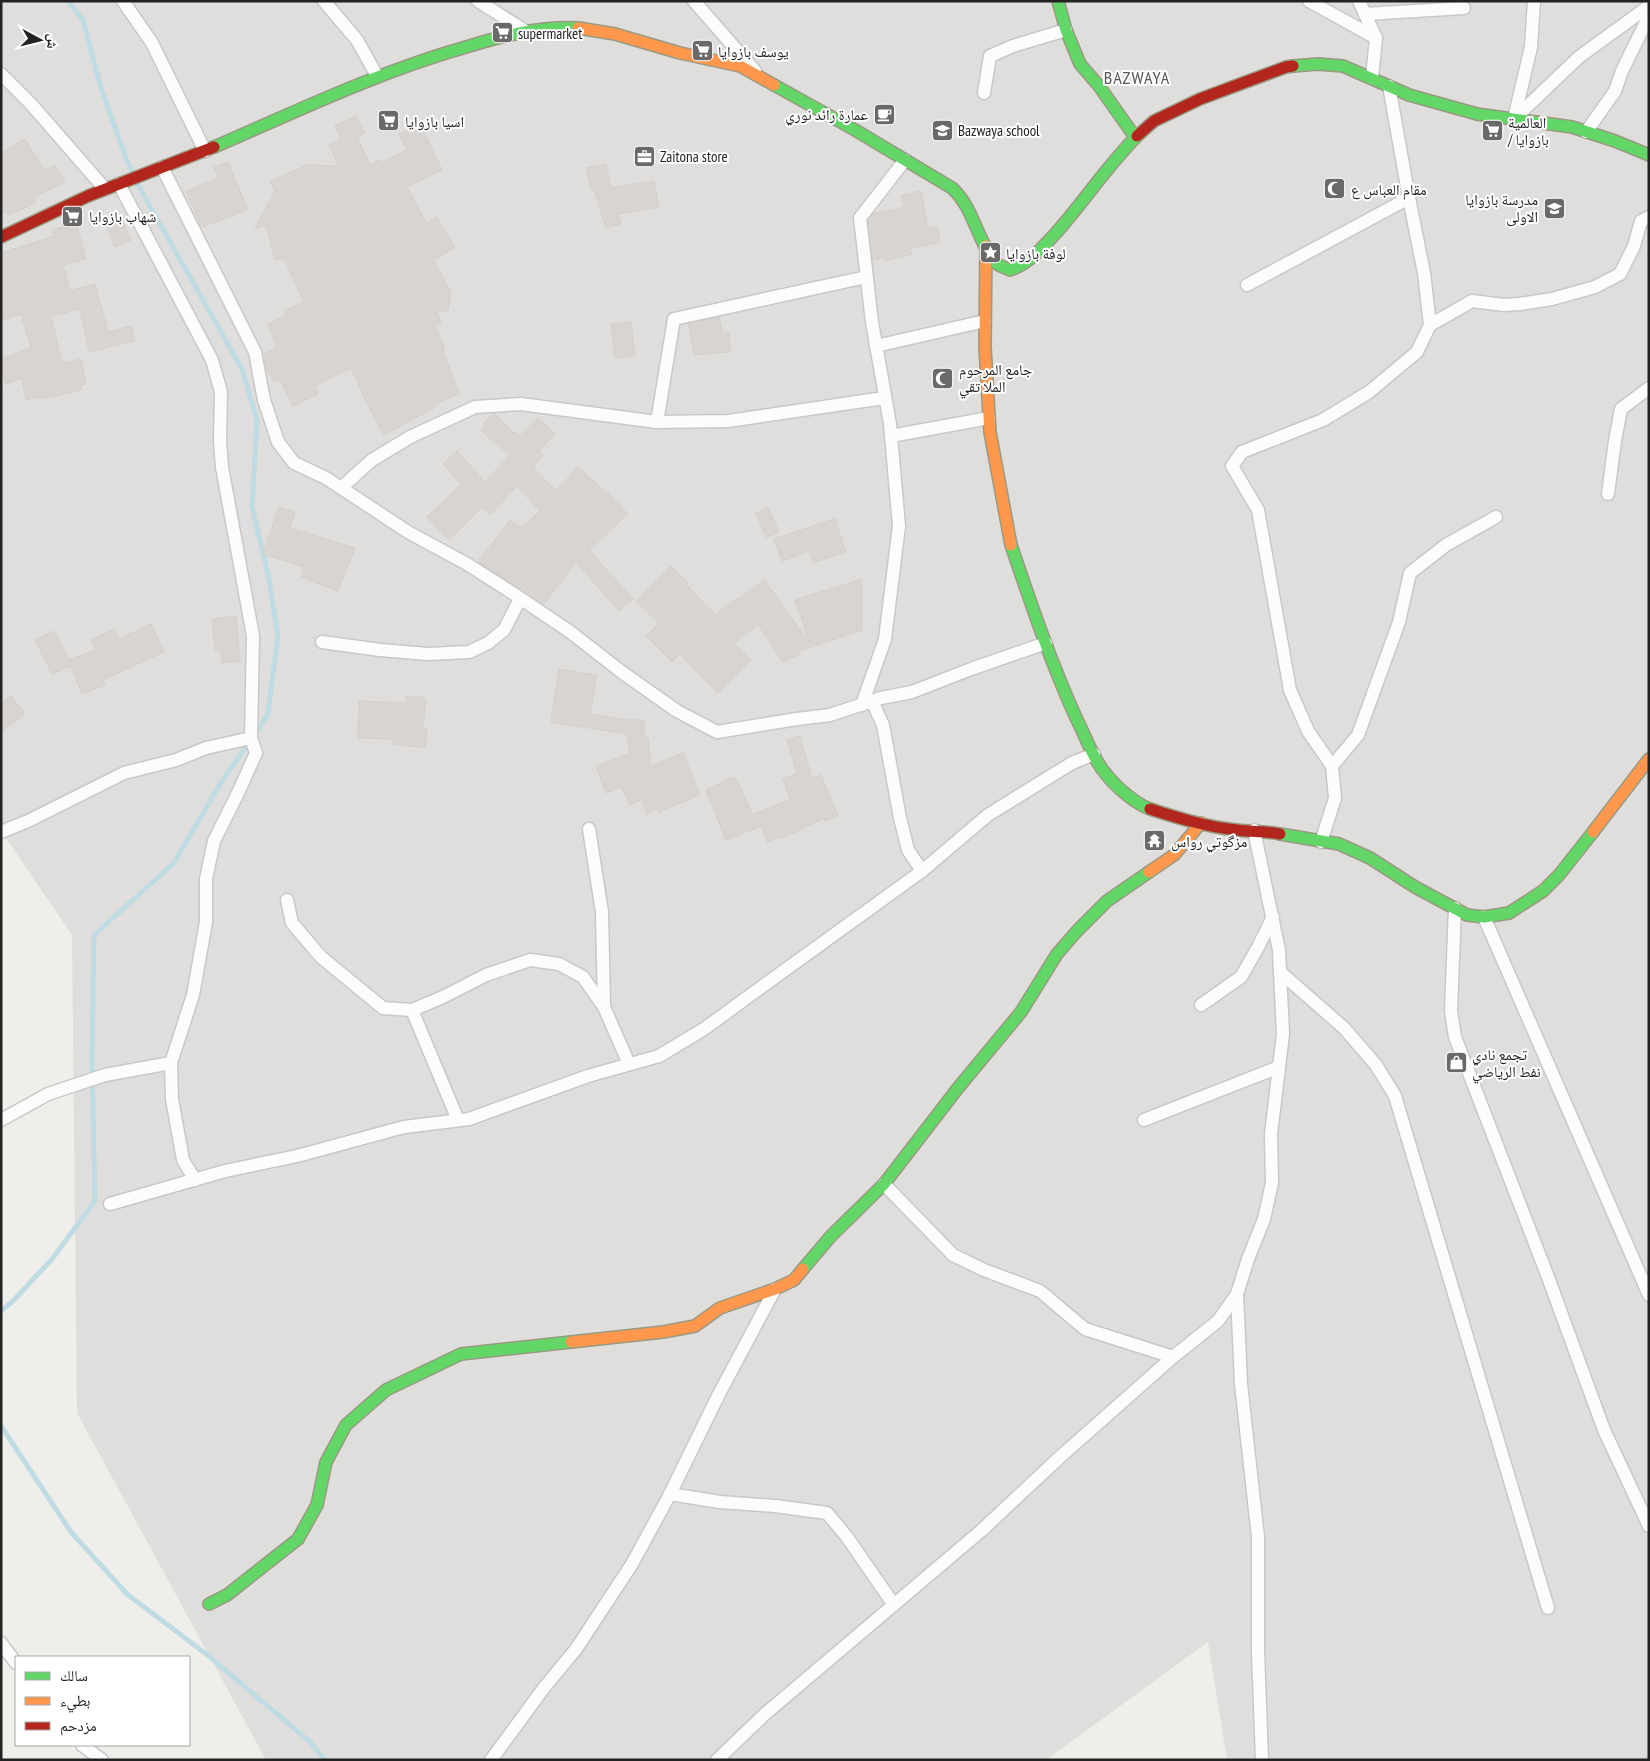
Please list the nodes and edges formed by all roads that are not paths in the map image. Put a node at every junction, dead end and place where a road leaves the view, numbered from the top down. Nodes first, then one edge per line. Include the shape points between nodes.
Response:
1 (123, 1) edge
2 (324, 1) edge
3 (478, 1) edge
4 (694, 1) edge
5 (1058, 1) edge
6 (1309, 1) edge
7 (1359, 1) edge
8 (1534, 1) edge
9 (1649, 6) edge
10 (1464, 8) dead end
11 (1365, 14) junction
12 (1649, 16) edge
13 (1066, 30) junction
14 (527, 32) junction
15 (1376, 38) junction
16 (1649, 42) edge
17 (1634, 48) junction
18 (1, 74) edge
19 (376, 76) junction
20 (759, 76) junction
21 (1372, 78) junction
22 (1389, 86) junction
23 (984, 93) dead end
24 (1514, 119) junction
25 (1586, 132) junction
26 (1135, 137) junction
27 (205, 151) junction
28 (1649, 155) edge
29 (905, 160) junction
30 (162, 167) junction
31 (119, 184) junction
32 (105, 189) junction
33 (1409, 198) junction
34 (1649, 217) edge
35 (1, 237) edge
36 (986, 246) junction
37 (866, 277) junction
38 (1247, 285) dead end
39 (985, 321) junction
40 (1430, 325) junction
41 (876, 346) junction
42 (1649, 388) edge
43 (884, 398) junction
44 (989, 418) junction
45 (657, 422) junction
46 (891, 436) junction
47 (342, 487) junction
48 (1608, 494) dead end
49 (1496, 517) dead end
50 (520, 599) junction
51 (322, 642) dead end
52 (1046, 643) junction
53 (867, 703) junction
54 (250, 738) junction
55 (1094, 754) junction
56 (1648, 761) edge
57 (1332, 766) junction
58 (1201, 823) junction
59 (589, 829) dead end
60 (1254, 830) junction
61 (1, 832) edge
62 (1321, 842) junction
63 (922, 871) junction
64 (287, 900) dead end
65 (1455, 908) junction
66 (1272, 917) junction
67 (1484, 917) junction
68 (1280, 972) junction
69 (1202, 1005) dead end
70 (604, 1007) junction
71 (412, 1010) junction
72 (171, 1063) junction
73 (628, 1064) junction
74 (1279, 1067) junction
75 (1, 1120) edge
76 (458, 1120) junction
77 (1144, 1120) dead end
78 (196, 1180) junction
79 (884, 1184) junction
80 (110, 1204) dead end
81 (774, 1289) junction
82 (1237, 1294) junction
83 (1649, 1296) edge
84 (1173, 1357) junction
85 (670, 1494) junction
86 (1649, 1526) edge
87 (209, 1604) dead end
88 (894, 1605) junction
89 (1548, 1608) dead end
90 (1, 1643) edge
91 (15, 1662) edge
92 (83, 1746) edge
93 (102, 1760) edge
94 (491, 1760) edge
95 (717, 1760) edge
96 (1262, 1760) edge

1 - 27 street via 152,43
2 - 19 street via 357,40
3 - 14 street
4 - 20 street
5 - 13 street
6 - 15 street
7 - 11 street
8 - 24 street via 1531,47
9 - 24 street via 1579,57
10 - 11 street
11 - 15 street
12 - 17 street
13 - 23 street via 990,56
13 - 26 street via 1080,64
14 - 19 street via 452,51
14 - 20 street via 582,28 616,34 740,66
15 - 21 street
16 - 17 street
17 - 25 street via 1615,91
18 - 32 street
19 - 27 street
20 - 29 street
21 - 22 street
21 - 26 street via 1343,66 1286,67 1174,111 1154,121
22 - 24 street via 1409,96 1477,114
22 - 33 street
24 - 25 street
25 - 28 street
26 - 36 street via 1034,257 1010,270 997,264
27 - 30 street
29 - 36 street via 962,197
29 - 37 street via 860,218
30 - 31 street
30 - 47 street via 255,352 264,400 278,442 294,463
31 - 32 street
31 - 54 street via 212,360 221,392 222,468 253,636
32 - 35 street
33 - 38 street
33 - 40 street via 1424,272
34 - 40 street via 1641,221 1634,246 1620,274 1595,287 1520,304 1472,301
36 - 39 street
37 - 41 street
37 - 45 street via 674,320
39 - 41 street
39 - 44 street
40 - 57 street via 1417,352 1369,392 1323,420 1242,452 1232,466 1258,510 1290,690 1308,731
41 - 43 street
42 - 48 street via 1621,409
43 - 45 street via 728,421
43 - 46 street
44 - 46 street
44 - 52 street via 1011,543
45 - 47 street via 521,404 475,407 410,437 372,460
46 - 53 street via 899,526 885,639
47 - 50 street via 408,532 467,564
49 - 57 street via 1446,545 1410,573 1399,622 1358,735
50 - 51 street via 504,630 469,652 428,654
50 - 53 street via 677,711 717,732 830,715
52 - 53 street via 912,692
52 - 55 street via 1077,722
53 - 63 street via 883,725 908,850
54 - 61 street via 124,773
54 - 72 street via 256,753 214,841 206,879 206,922 193,995
55 - 58 street via 1110,778 1132,800 1147,808
55 - 63 street via 1072,763 988,815
56 - 67 street via 1543,891 1509,913
57 - 62 street via 1335,798
58 - 60 street
58 - 79 street via 1174,855 1107,901 1057,954 1021,1012
59 - 70 street via 602,912
60 - 62 street
60 - 66 street
62 - 65 street via 1339,844 1370,858
63 - 73 street via 704,1029 660,1056
64 - 71 street via 292,923 321,957 383,1008
65 - 67 street via 1467,915
65 - 86 street via 1451,1011 1455,1037 1604,1430
66 - 68 street
66 - 69 street via 1241,977
67 - 83 street
68 - 74 street via 1282,1034
68 - 89 street via 1344,1028 1376,1065 1395,1096
70 - 71 street via 583,977 559,964 530,960 486,975
70 - 73 street
71 - 76 street
72 - 75 street via 105,1075 48,1094
72 - 78 street via 172,1099 184,1160
73 - 76 street
74 - 77 street
74 - 82 street via 1271,1134 1272,1183 1264,1219
76 - 78 street via 404,1128
78 - 80 street
79 - 81 street via 831,1236 794,1280
79 - 84 street via 953,1254 984,1270 1040,1291 1085,1329
81 - 85 street
81 - 87 street via 720,1308 695,1326 461,1354 386,1390 346,1424 326,1462 317,1505 298,1539 227,1595
82 - 84 street via 1218,1321
82 - 96 street via 1241,1384 1258,1537
84 - 88 street
85 - 88 street via 827,1513
85 - 94 street via 632,1564 576,1649
88 - 95 street via 765,1714
90 - 91 street
92 - 93 street

